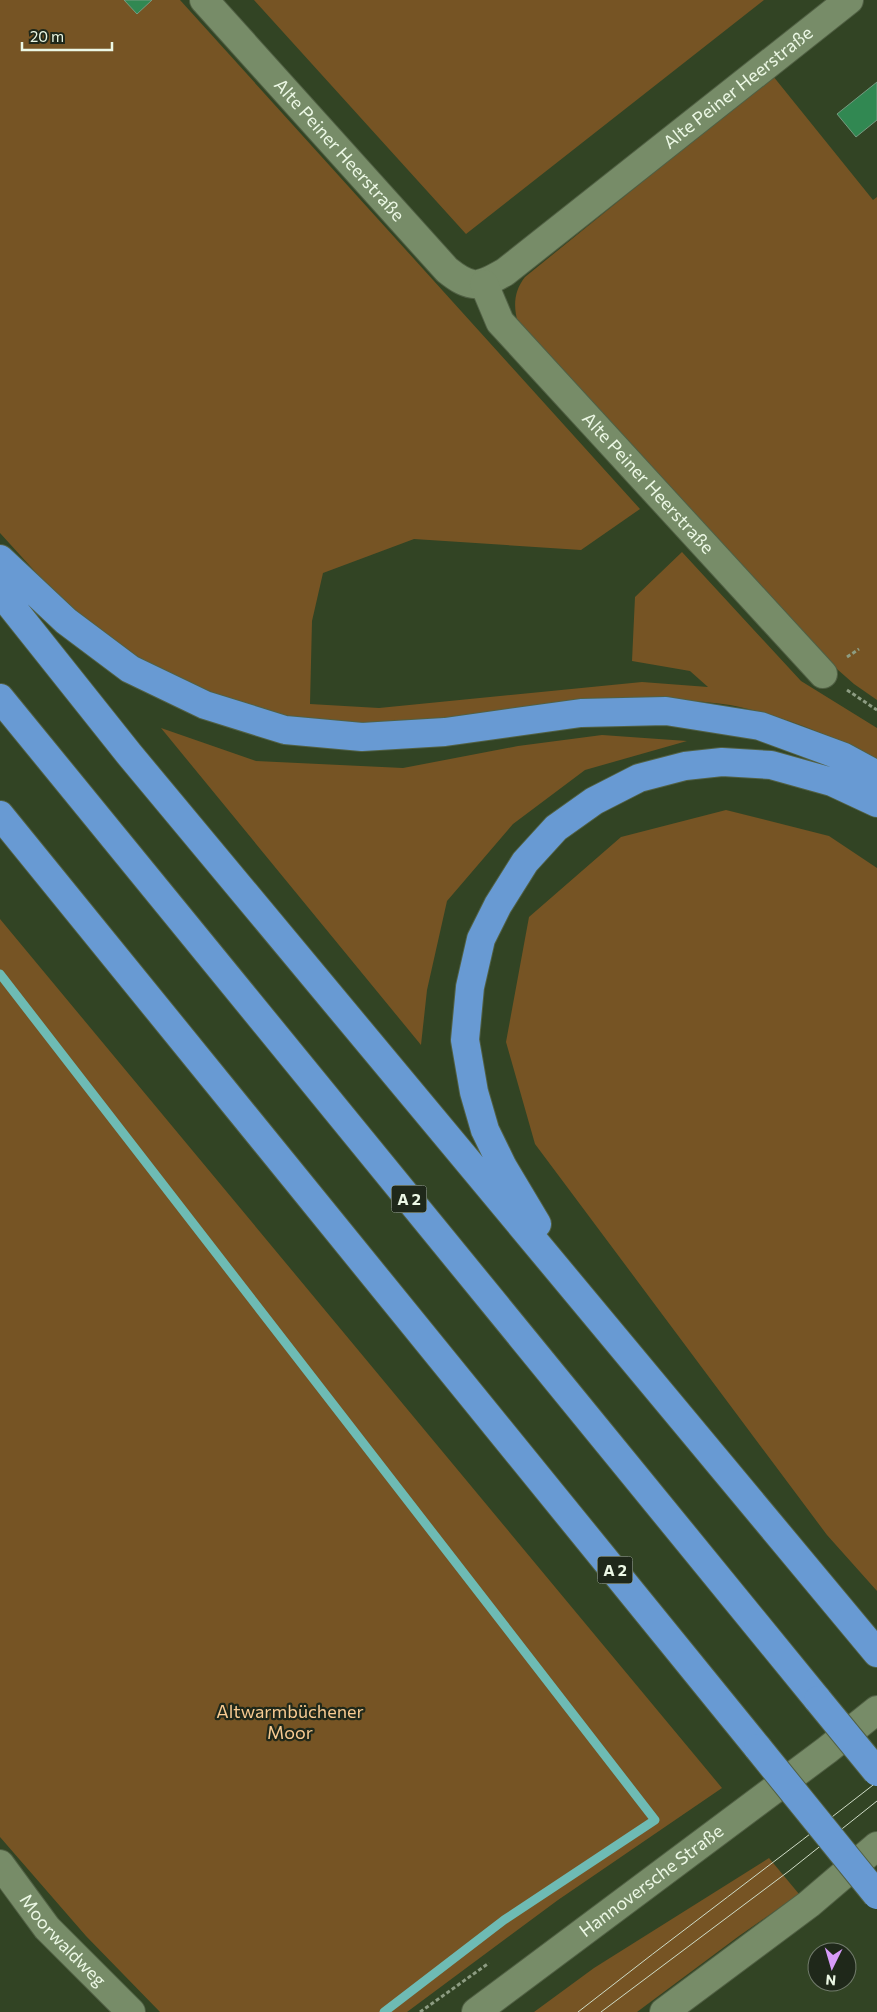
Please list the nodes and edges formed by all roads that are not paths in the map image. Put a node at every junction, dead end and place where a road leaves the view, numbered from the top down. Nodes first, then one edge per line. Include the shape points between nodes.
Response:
1 (204, 0) edge
2 (849, 0) edge
3 (484, 284) junction
4 (0, 559) edge
5 (0, 592) edge
6 (823, 674) road end
7 (0, 698) edge
8 (877, 775) edge
9 (877, 803) edge
10 (0, 815) edge
11 (592, 1312) junction
12 (876, 1653) edge
13 (877, 1710) edge
14 (877, 1772) edge
15 (877, 1846) edge
16 (0, 1864) edge
17 (877, 1895) edge
18 (131, 2012) edge
19 (476, 2012) edge
20 (664, 2012) edge

1 - 3 street, Alte Peiner Heerstraße via 447,270 460,280
2 - 3 street, Alte Peiner Heerstraße via 505,272
3 - 6 street, Alte Peiner Heerstraße via 500,322
4 - 8 highway via 66,621 130,669 205,706 285,730 362,737 445,732 581,713 666,711 760,726 844,757
5 - 11 highway via 129,754
7 - 14 highway, A 2, bridge
9 - 11 highway via 832,782 771,765 722,762 685,766 639,778 594,801 556,828 525,862 498,905 481,939 470,987 465,1040 474,1092 486,1130 503,1167
10 - 17 highway, A 2, bridge
11 - 12 highway
13 - 19 street, Hannoversche Straße
15 - 20 street via 809,1904
16 - 18 street, Moorwaldweg via 47,1928

